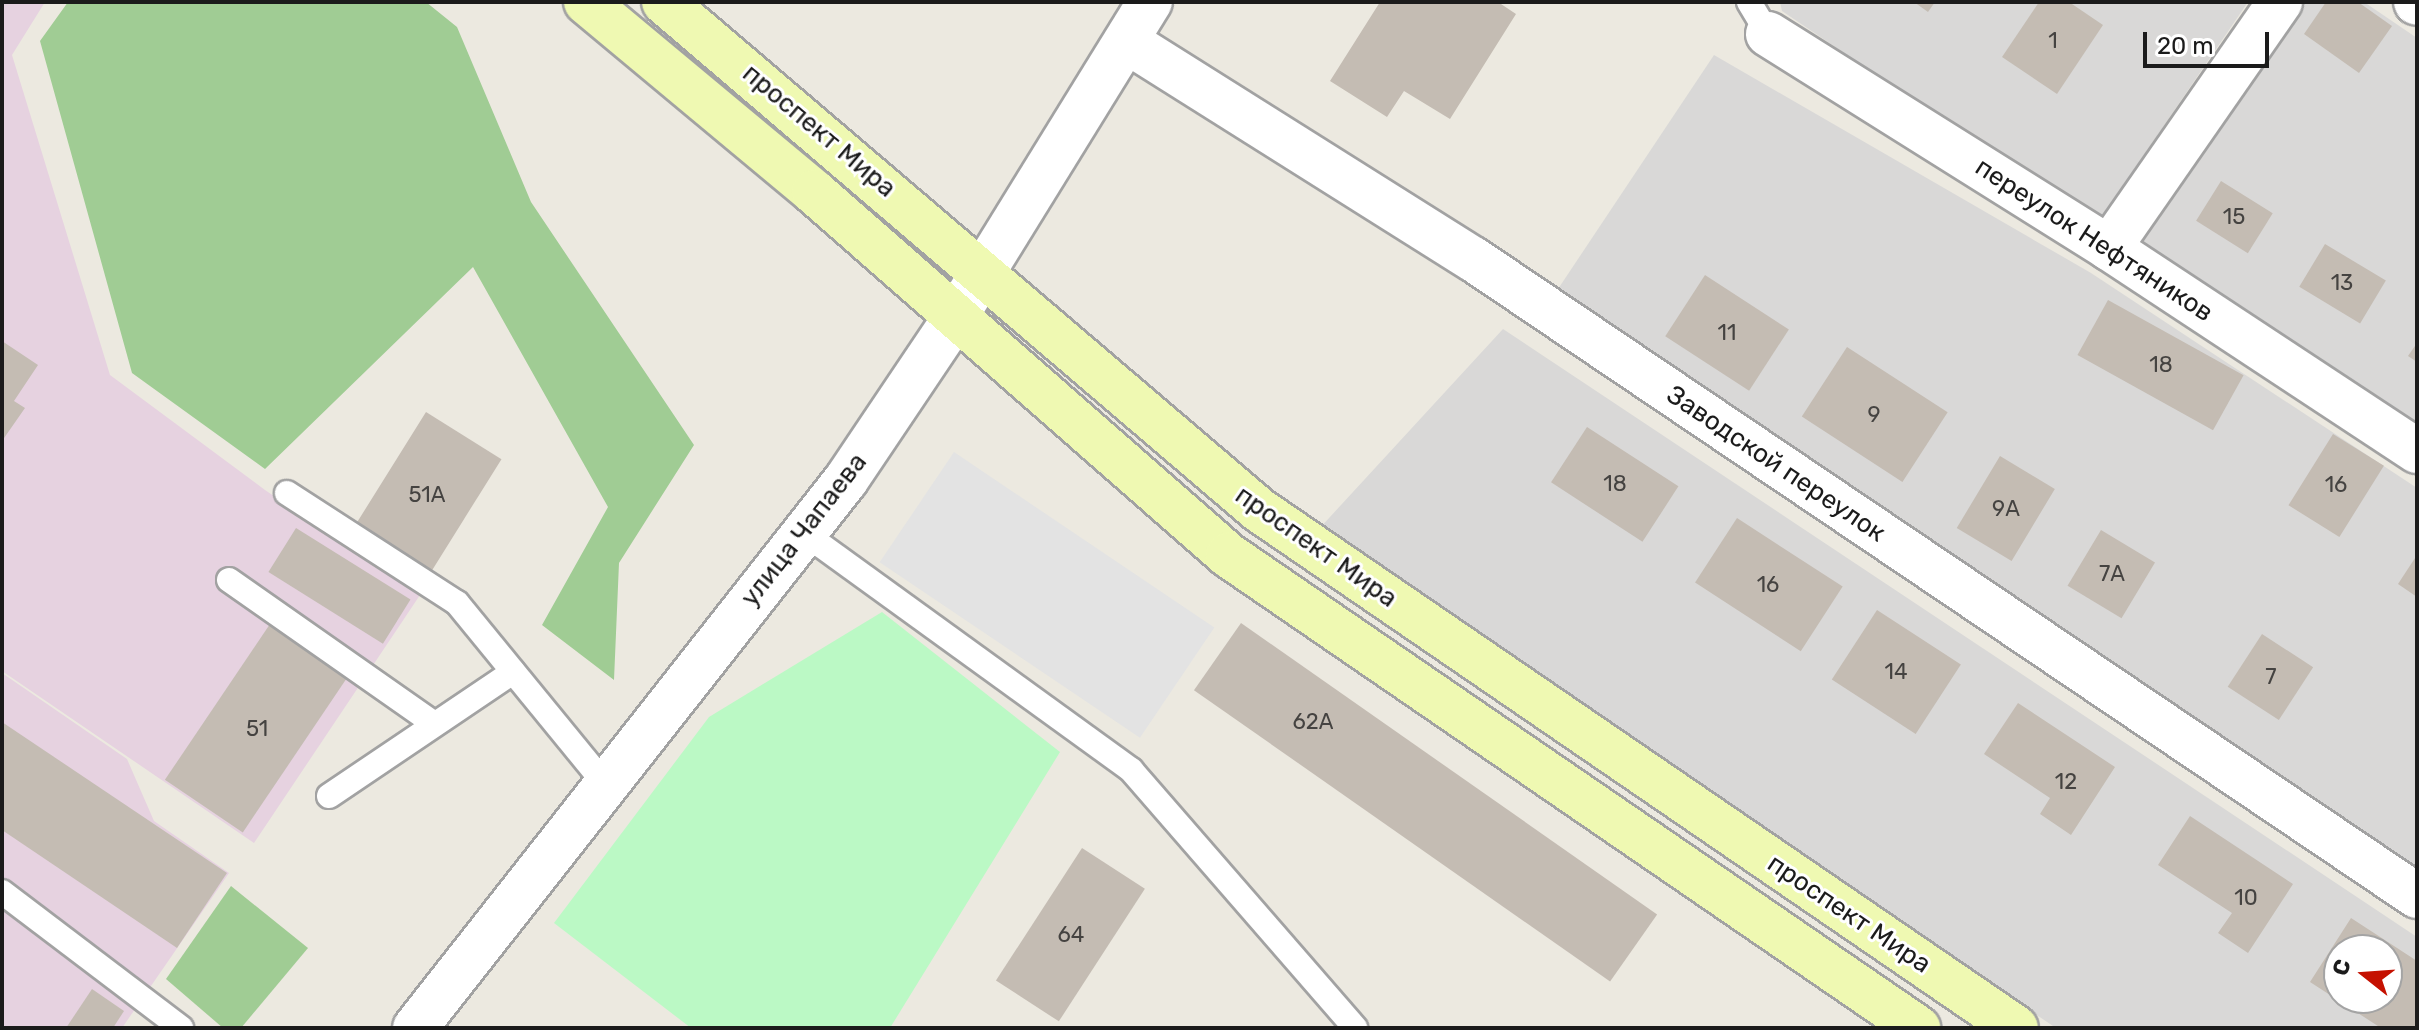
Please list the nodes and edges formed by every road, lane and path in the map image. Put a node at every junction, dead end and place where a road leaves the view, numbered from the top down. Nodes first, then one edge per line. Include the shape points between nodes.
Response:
1 (586, 2) edge
2 (664, 2) edge
3 (1150, 2) edge
4 (2280, 2) edge
5 (1758, 18) edge
6 (1128, 42) junction
7 (2109, 248) junction
8 (984, 271) junction
9 (954, 319) junction
10 (2417, 451) edge
11 (287, 493) dead end
12 (804, 533) junction
13 (229, 580) dead end
14 (513, 672) junction
15 (435, 724) junction
16 (605, 784) junction
17 (329, 796) dead end
18 (2, 892) edge
19 (2417, 896) edge
20 (181, 1028) edge
21 (415, 1028) edge
22 (1355, 1028) edge
23 (1918, 1028) edge
24 (2016, 1028) edge

1 - 9 main road, проспект Мира via 814,192
2 - 8 main road, проспект Мира
3 - 6 street, улица Чапаева
4 - 7 street
5 - 7 street, переулок Нефтяников
6 - 8 street, улица Чапаева
6 - 19 street, Заводской переулок via 1473,259
7 - 10 street, переулок Нефтяников
8 - 9 street, улица Чапаева
8 - 24 main road, проспект Мира via 1259,510
9 - 12 street, улица Чапаева
9 - 23 main road, проспект Мира via 1228,555
11 - 14 lane via 457,603
12 - 16 street, улица Чапаева
12 - 22 lane via 1131,770
13 - 15 lane
14 - 15 lane
14 - 16 lane
15 - 17 lane
16 - 21 street, улица Чапаева
18 - 20 lane

